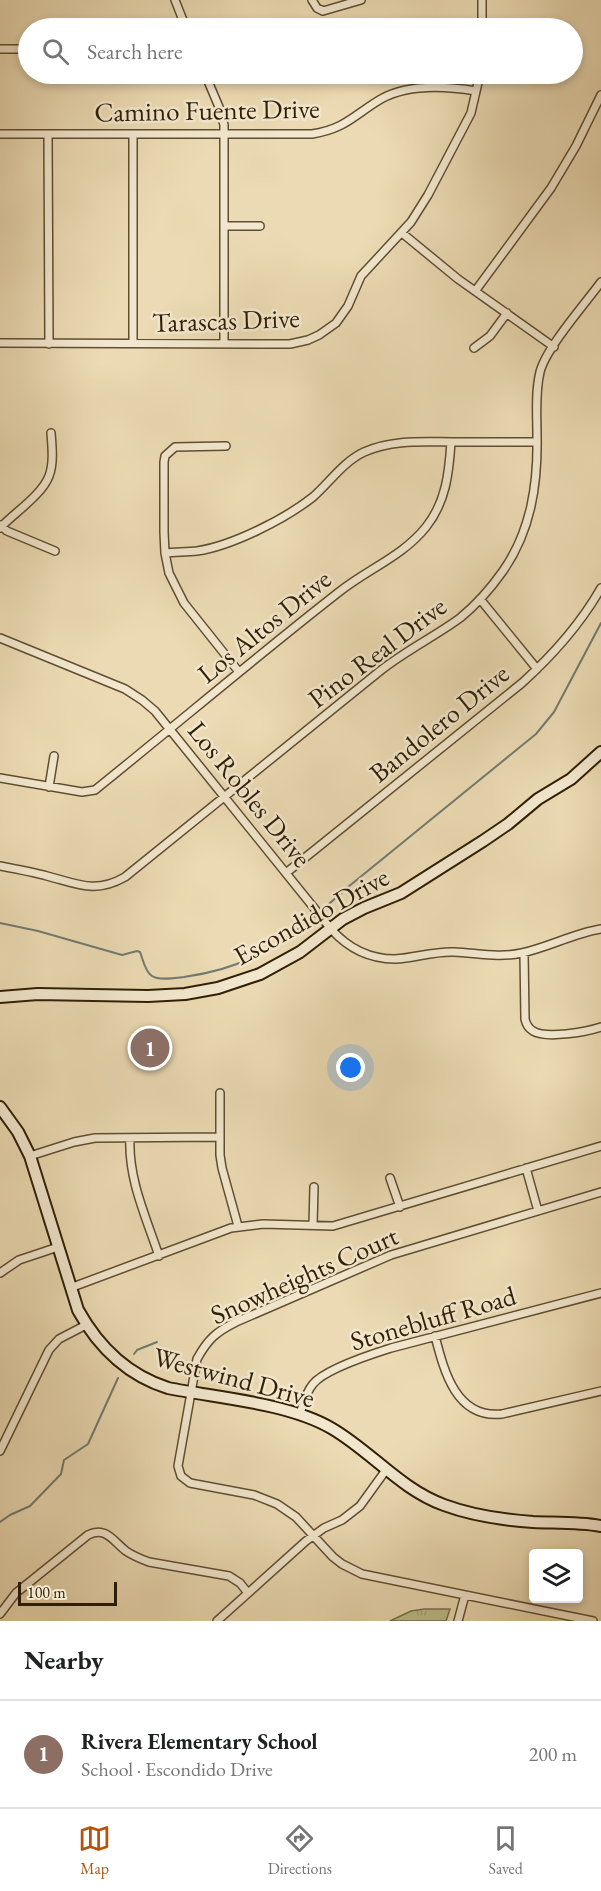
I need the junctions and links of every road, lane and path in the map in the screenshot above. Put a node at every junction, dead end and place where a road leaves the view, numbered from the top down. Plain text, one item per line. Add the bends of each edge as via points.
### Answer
1 (175, 0) edge
2 (312, 0) edge
3 (361, 0) edge
4 (482, 0) edge
5 (182, 18) edge
6 (482, 18) edge
7 (0, 49) edge
8 (18, 49) edge
9 (209, 84) edge
10 (478, 84) edge
11 (476, 91) junction
12 (601, 95) edge
13 (0, 134) edge
14 (48, 134) junction
15 (133, 134) junction
16 (224, 134) junction
17 (224, 226) junction
18 (260, 226) dead end
19 (402, 233) junction
20 (601, 282) edge
21 (476, 290) junction
22 (507, 313) junction
23 (0, 343) edge
24 (133, 343) junction
25 (49, 344) junction
26 (224, 344) junction
27 (554, 346) junction
28 (474, 348) dead end
29 (51, 433) dead end
30 (451, 442) junction
31 (537, 442) junction
32 (226, 446) dead end
33 (0, 527) edge
34 (55, 551) dead end
35 (165, 553) junction
36 (601, 588) edge
37 (480, 599) junction
38 (0, 638) edge
39 (537, 669) junction
40 (239, 672) junction
41 (170, 729) junction
42 (601, 752) edge
43 (54, 756) dead end
44 (0, 778) edge
45 (49, 787) junction
46 (226, 797) junction
47 (0, 866) edge
48 (286, 873) junction
49 (330, 929) junction
50 (601, 929) edge
51 (524, 953) junction
52 (0, 997) edge
53 (601, 1027) edge
54 (220, 1094) dead end
55 (1, 1110) edge
56 (220, 1137) junction
57 (130, 1138) junction
58 (601, 1146) edge
59 (30, 1156) junction
60 (526, 1168) junction
61 (390, 1178) dead end
62 (314, 1187) dead end
63 (601, 1192) edge
64 (400, 1207) junction
65 (538, 1211) junction
66 (313, 1225) junction
67 (237, 1226) junction
68 (58, 1247) junction
69 (159, 1256) junction
70 (0, 1273) edge
71 (70, 1288) junction
72 (601, 1293) edge
73 (86, 1324) junction
74 (435, 1336) junction
75 (601, 1391) edge
76 (191, 1393) junction
77 (300, 1414) junction
78 (0, 1451) edge
79 (386, 1470) junction
80 (601, 1526) edge
81 (313, 1535) junction
82 (248, 1593) junction
83 (465, 1595) junction
84 (541, 1611) junction
85 (0, 1614) edge
86 (217, 1621) edge
87 (458, 1621) edge
88 (539, 1621) edge
89 (593, 1621) edge

1 - 5 street
2 - 3 street via 323,11
4 - 6 street
7 - 8 street
9 - 16 street via 219,106
10 - 11 street, Tarascas Drive
11 - 16 street, Camino Fuente Drive via 404,91 383,98 345,124 325,132
11 - 19 street, Tarascas Drive via 471,113 442,170
12 - 21 street via 551,188
13 - 14 street, Camino Fuente Drive
14 - 15 street, Camino Fuente Drive
14 - 25 street
15 - 16 street, Camino Fuente Drive
15 - 24 street
16 - 17 street
17 - 18 street
17 - 26 street
19 - 21 street
19 - 26 street, Tarascas Drive via 361,276 343,315 319,335 291,344
20 - 27 street, Pino Real Drive
21 - 22 street
22 - 27 street
22 - 28 street via 490,336
23 - 25 street, Tarascas Drive
24 - 25 street, Tarascas Drive
24 - 26 street, Tarascas Drive
27 - 31 street, Pino Real Drive via 539,374
29 - 33 street via 50,476
30 - 31 street
30 - 35 street via 393,443 366,451 310,499 255,531 221,546
30 - 40 street, Los Altos Drive via 444,494 434,516 414,541 342,590
31 - 37 street, Pino Real Drive via 536,482 527,522 512,556
32 - 35 street via 175,447 165,456
33 - 34 street
35 - 40 street via 171,578 184,603
36 - 39 street, Bandolero Drive via 577,626
37 - 39 street
37 - 46 street, Pino Real Drive via 451,624 389,664
38 - 41 street, Los Robles Drive via 124,689 155,711
39 - 48 street, Bandolero Drive
40 - 41 street, Los Altos Drive
41 - 45 street, Los Altos Drive via 92,791
41 - 46 street, Los Robles Drive
42 - 49 main road, Escondido Drive via 483,841 401,892 354,913
43 - 45 street
44 - 45 street, Los Altos Drive
46 - 47 street, Pino Real Drive via 111,884 81,886
46 - 48 street, Los Robles Drive
48 - 49 street, Los Robles Drive
49 - 51 street, Los Robles Drive via 348,945 386,958 441,952
49 - 52 main road, Escondido Drive via 281,964 207,991 167,996
50 - 51 street, Los Robles Drive
51 - 53 street via 525,1019 529,1028 539,1033 571,1034
54 - 56 street
55 - 59 main road, Westwind Drive
56 - 57 street
56 - 67 street via 222,1168
57 - 59 street via 95,1138
57 - 69 street via 133,1178
58 - 60 street
59 - 68 main road, Westwind Drive
60 - 64 street
60 - 65 street
61 - 64 street
62 - 66 street
63 - 65 street, Snowheights Court
64 - 66 street via 333,1226
65 - 76 street, Snowheights Court via 390,1255 224,1328 214,1334 197,1359
66 - 67 street
67 - 69 street
68 - 70 street via 19,1260
68 - 71 main road, Westwind Drive
69 - 71 street
71 - 73 main road, Westwind Drive
72 - 74 street, Stonebluff Road
73 - 76 main road, Westwind Drive via 103,1348 128,1369 159,1386
73 - 78 street via 59,1339 49,1350
74 - 75 street via 452,1387 465,1402 487,1414
74 - 77 street, Stonebluff Road via 382,1351 321,1376 308,1391
76 - 77 main road, Westwind Drive
76 - 81 street, Snowheights Court via 178,1463 181,1476 190,1483 266,1499 296,1517
77 - 79 main road, Westwind Drive via 332,1429
79 - 80 main road, Westwind Drive via 427,1498 451,1508 506,1519
79 - 81 street via 360,1506
81 - 82 street
81 - 83 street, Snowheights Court via 342,1564 362,1574
82 - 85 street via 229,1576 149,1562 129,1553 108,1534 93,1532 16,1593
82 - 86 street
83 - 84 street, Snowheights Court
83 - 87 street
84 - 88 street
84 - 89 street, Snowheights Court

